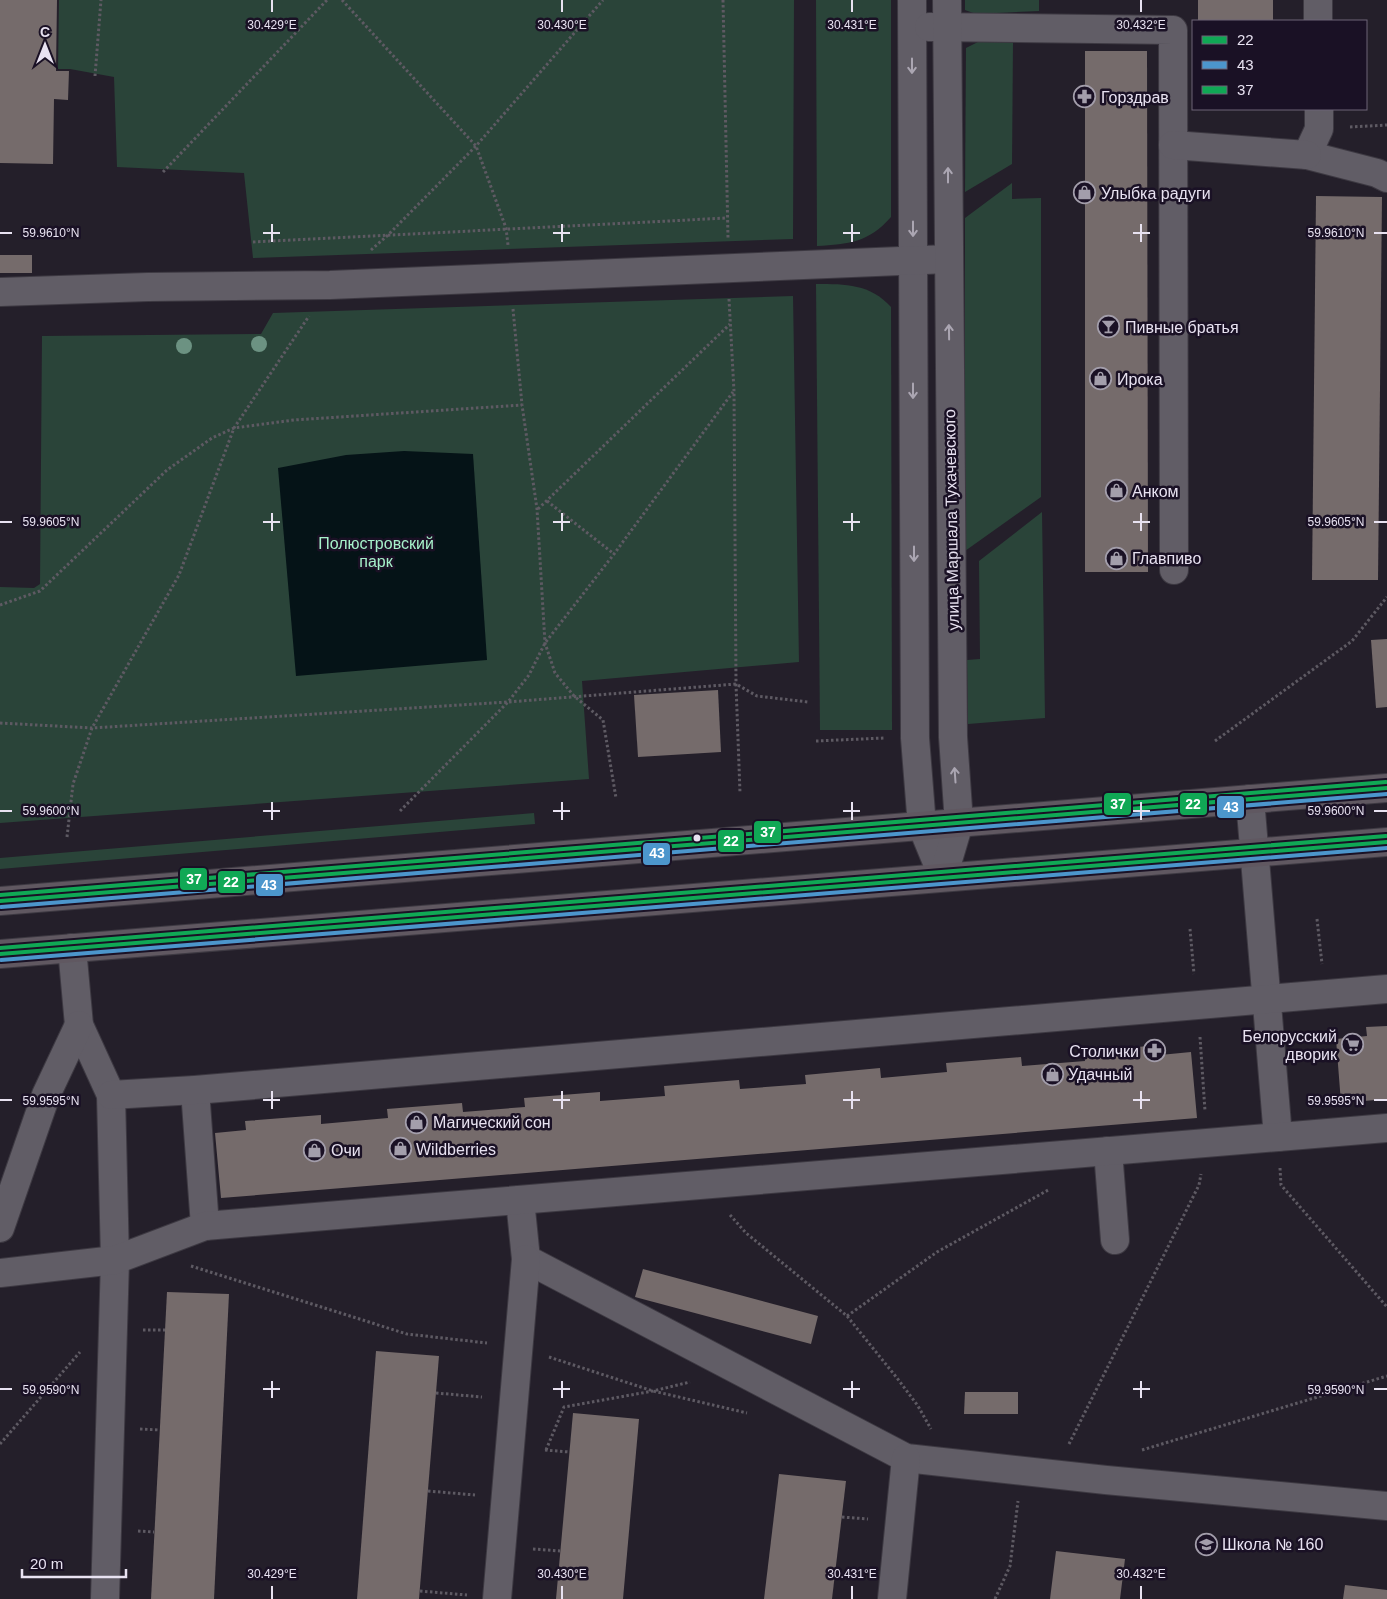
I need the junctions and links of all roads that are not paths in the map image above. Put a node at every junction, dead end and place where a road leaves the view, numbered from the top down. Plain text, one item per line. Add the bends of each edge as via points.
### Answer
1 (912, 0) edge
2 (947, 0) edge
3 (1318, 0) edge
4 (1318, 20) edge
5 (912, 27) junction
6 (947, 28) junction
7 (1319, 110) edge
8 (1172, 145) junction
9 (1307, 155) junction
10 (1387, 178) edge
11 (948, 259) junction
12 (913, 260) junction
13 (0, 292) edge
14 (1174, 570) dead end
15 (1387, 788) edge
16 (1250, 800) junction
17 (958, 823) junction
18 (922, 826) junction
19 (1387, 842) edge
20 (1255, 852) junction
21 (943, 877) junction
22 (0, 901) edge
23 (72, 948) junction
24 (0, 954) edge
25 (1387, 989) edge
26 (1266, 1000) junction
27 (79, 1025) junction
28 (195, 1090) junction
29 (111, 1095) junction
30 (1387, 1128) edge
31 (1278, 1137) junction
32 (1108, 1151) junction
33 (520, 1200) junction
34 (205, 1226) junction
35 (0, 1228) edge
36 (1115, 1240) dead end
37 (526, 1259) junction
38 (115, 1260) junction
39 (0, 1273) edge
40 (906, 1458) junction
41 (1387, 1506) edge
42 (105, 1599) edge
43 (497, 1599) edge
44 (892, 1599) edge

1 - 5 street
2 - 6 street, улица Маршала Тухачевского
3 - 4 street
5 - 6 street
5 -> 12 street
6 - 8 street via 1173,30
11 -> 6 street, улица Маршала Тухачевского
7 - 9 street via 1319,129
8 - 9 street
8 - 14 street
9 - 10 street
11 - 12 street
17 -> 11 street, улица Маршала Тухачевского via 953,737
12 - 13 street via 330,285
12 -> 18 street via 915,738
15 - 16 main road
16 - 17 main road
16 - 20 street
17 - 18 main road
17 - 21 street, улица Маршала Тухачевского
18 - 21 street
18 - 22 main road
19 - 20 main road
20 - 21 main road
20 - 26 street
21 - 23 main road
23 - 24 main road
23 - 27 street
25 - 26 street
26 - 28 street
26 - 31 street
27 - 29 street
27 - 35 street via 46,1095
28 - 29 street
28 - 34 street
29 - 38 street
30 - 31 street
31 - 32 street
32 - 33 street
32 - 36 street
33 - 34 street
33 - 37 street
34 - 38 street
37 - 40 street
37 - 43 street
38 - 39 street
38 - 42 street
40 - 41 street
40 - 44 street

